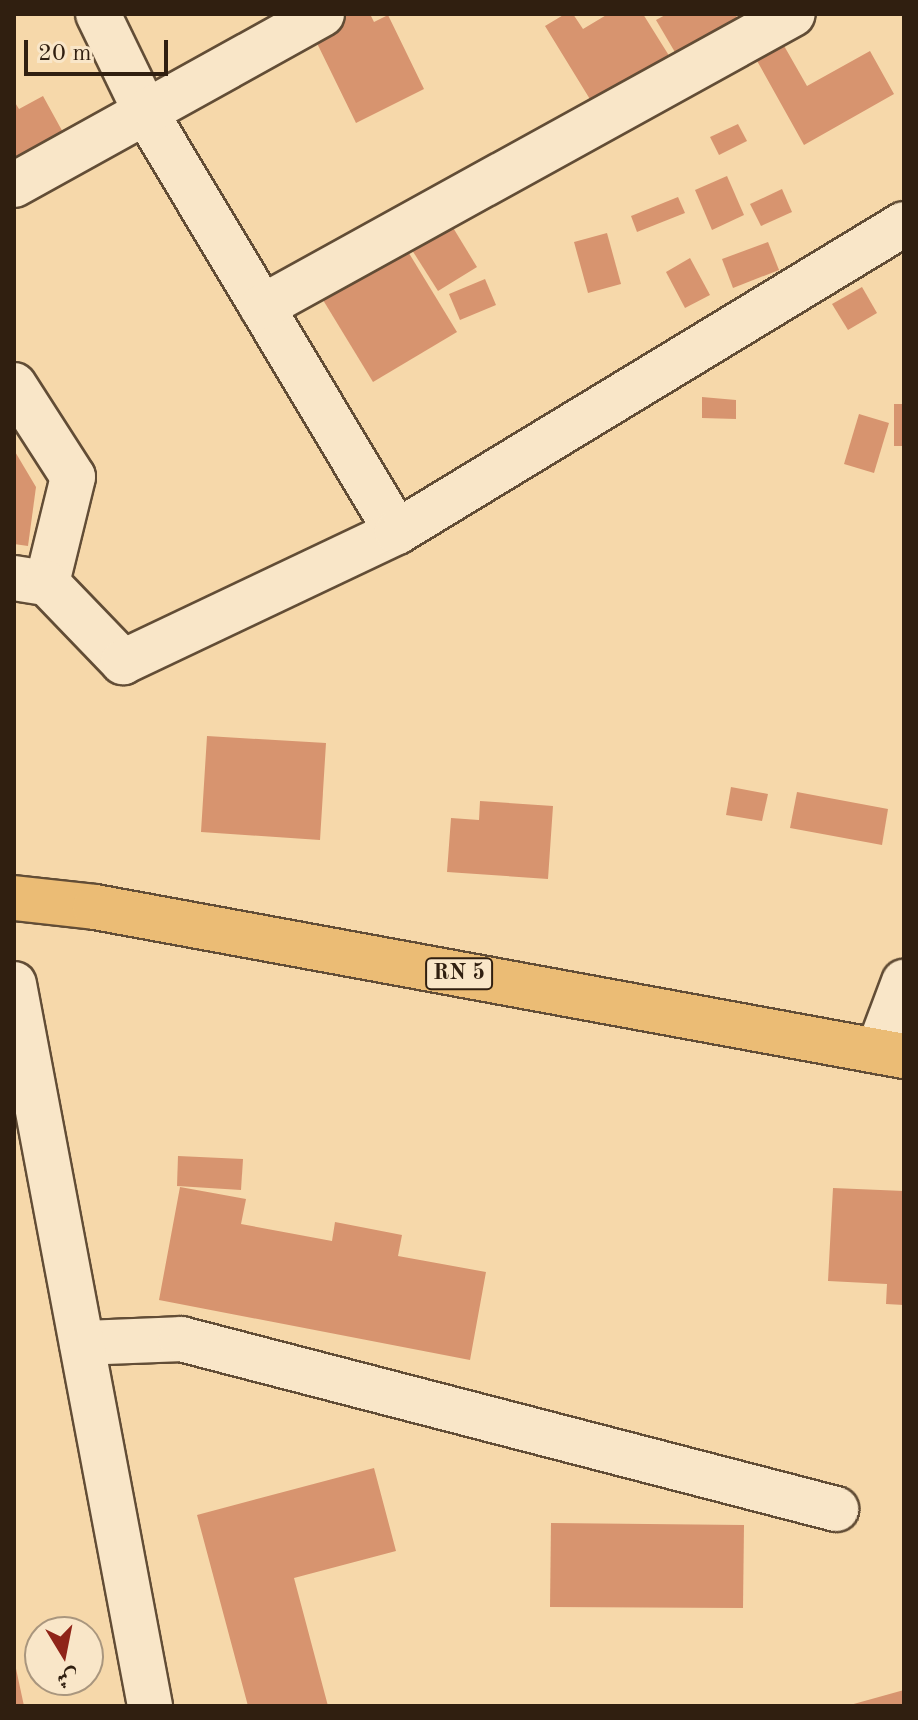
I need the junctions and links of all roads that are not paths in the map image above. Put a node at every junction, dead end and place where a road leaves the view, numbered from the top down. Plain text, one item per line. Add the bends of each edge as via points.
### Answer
1 (98, 14) edge
2 (322, 14) edge
3 (793, 14) edge
4 (146, 113) junction
5 (14, 185) edge
6 (904, 224) edge
7 (262, 307) junction
8 (14, 385) edge
9 (397, 532) junction
10 (31, 581) edge
11 (14, 898) edge
12 (904, 982) edge
13 (14, 984) edge
14 (891, 1053) edge
15 (82, 1343) junction
16 (836, 1509) dead end
17 (150, 1706) edge

1 - 4 street
2 - 4 street
3 - 7 street
4 - 5 street
4 - 7 street
6 - 9 street
7 - 9 street
8 - 10 street via 73,477
9 - 10 street via 123,662
11 - 14 main road, RN 5 via 110,910
12 - 14 street
13 - 15 street
15 - 16 street via 181,1339
15 - 17 street

